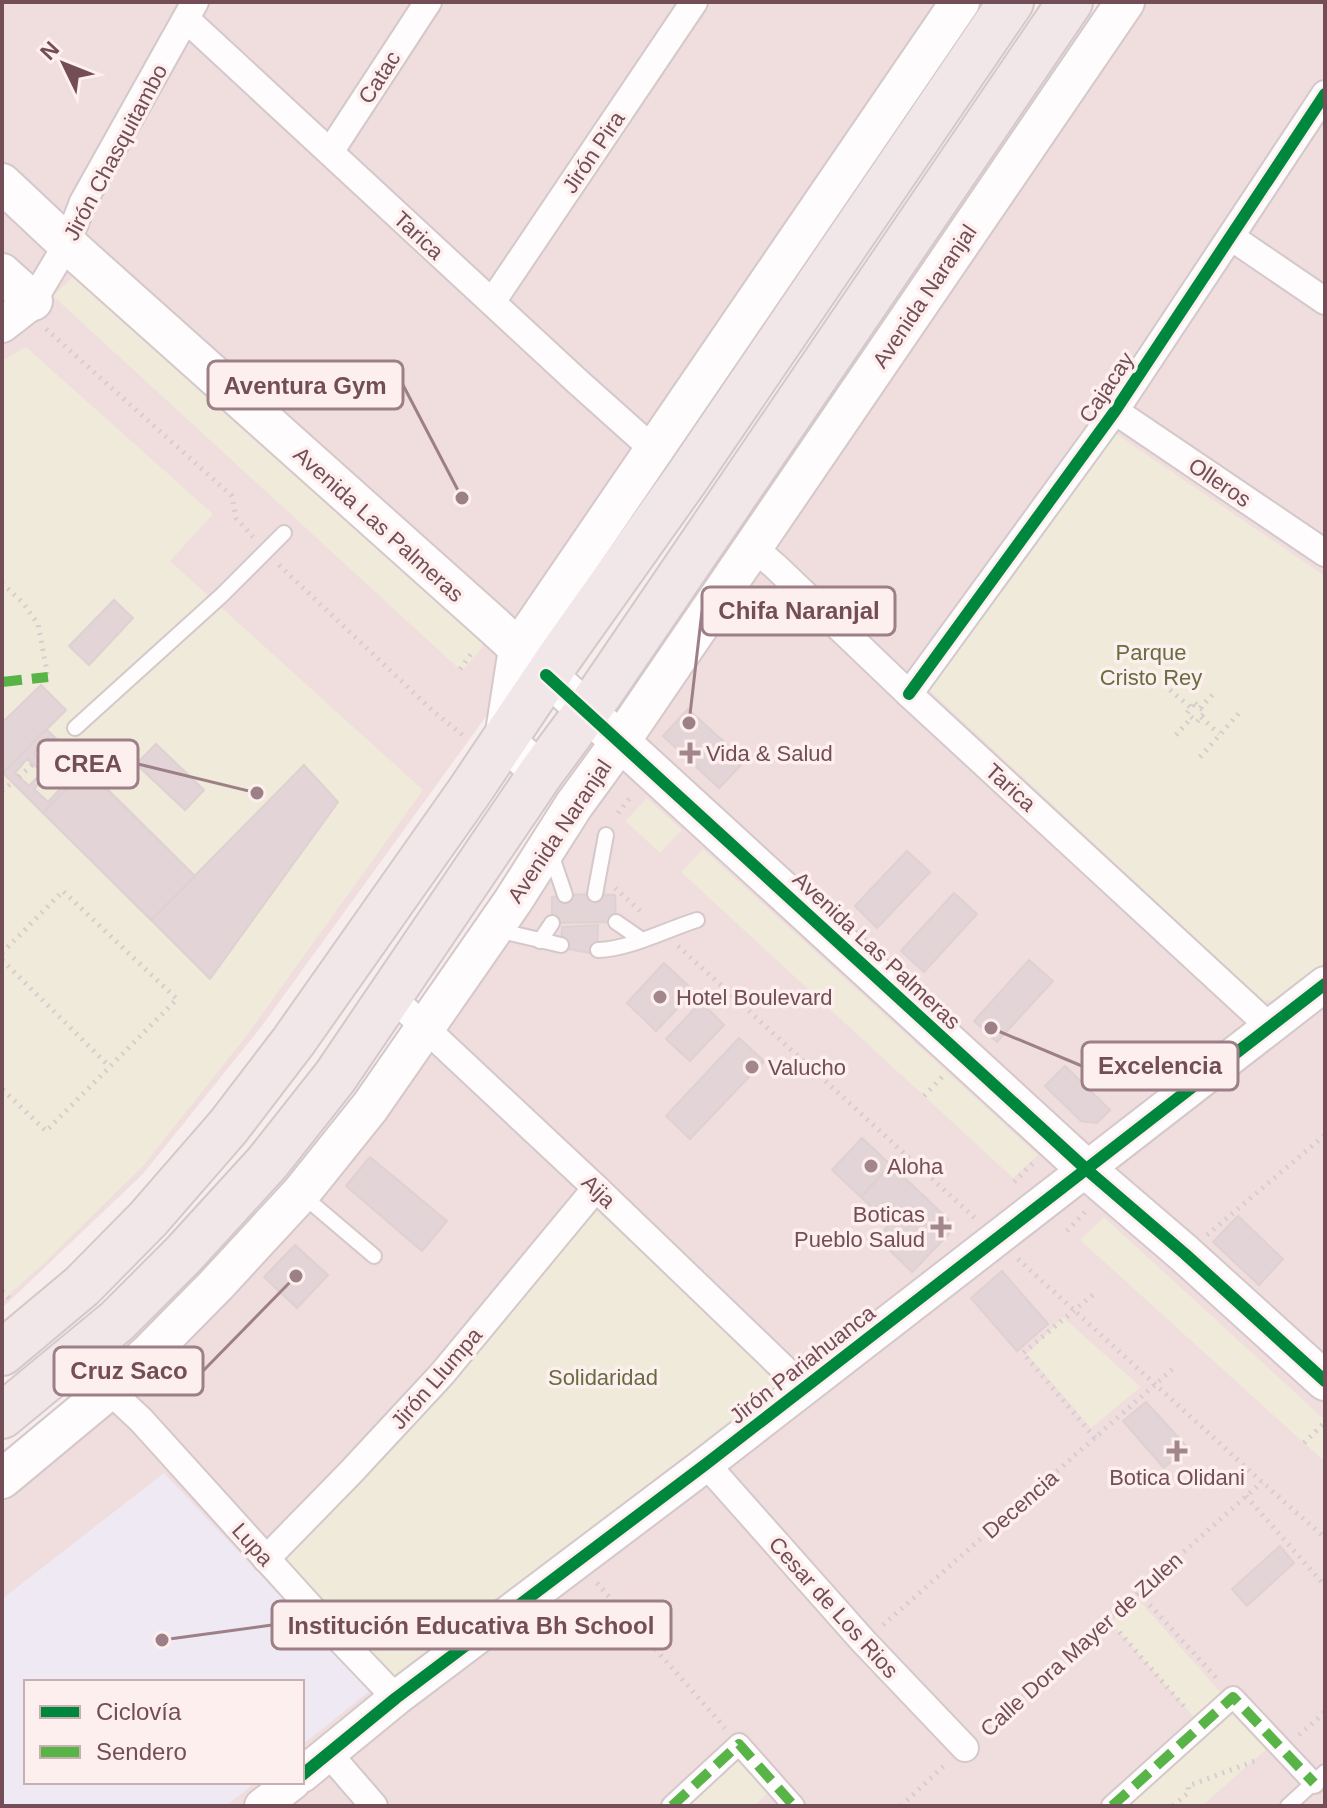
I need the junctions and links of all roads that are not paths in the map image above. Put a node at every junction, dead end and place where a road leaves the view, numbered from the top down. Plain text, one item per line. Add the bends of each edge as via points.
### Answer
1 (428, 2) edge
2 (694, 2) edge
3 (960, 2) edge
4 (1011, 2) edge
5 (1070, 2) edge
6 (1125, 2) edge
7 (190, 10) edge
8 (1325, 94) edge
9 (330, 152) junction
10 (2, 183) edge
11 (1231, 237) junction
12 (67, 244) junction
13 (2, 273) edge
14 (1325, 301) edge
15 (492, 302) junction
16 (39, 314) junction
17 (2, 325) edge
18 (1115, 411) junction
19 (654, 450) junction
20 (284, 533) dead end
21 (753, 547) junction
22 (1325, 553) edge
23 (532, 662) junction
24 (909, 694) junction
25 (587, 712) junction
26 (75, 728) dead end
27 (488, 741) junction
28 (620, 742) junction
29 (541, 773) junction
30 (606, 835) dead end
31 (548, 845) junction
32 (595, 894) dead end
33 (565, 895) dead end
34 (697, 920) dead end
35 (616, 922) dead end
36 (552, 923) dead end
37 (493, 929) junction
38 (642, 940) junction
39 (540, 941) junction
40 (561, 945) dead end
41 (598, 950) dead end
42 (1325, 984) edge
43 (391, 996) junction
44 (425, 1027) junction
45 (1270, 1027) junction
46 (1086, 1169) junction
47 (596, 1188) junction
48 (301, 1193) junction
49 (374, 1256) dead end
50 (2, 1353) edge
51 (1325, 1381) edge
52 (804, 1388) junction
53 (109, 1390) junction
54 (2, 1416) edge
55 (706, 1464) junction
56 (2, 1479) edge
57 (266, 1559) junction
58 (396, 1698) junction
59 (965, 1748) road end
60 (329, 1754) junction
61 (304, 1773) edge
62 (1320, 1778) edge
63 (290, 1784) edge
64 (262, 1806) edge
65 (374, 1806) edge
66 (672, 1806) edge
67 (794, 1806) edge
68 (1112, 1806) edge
69 (1288, 1806) edge

1 - 9 street, Catac
2 - 15 street, Jirón Pira
3 - 19 main road
4 - 23 highway via 686,479
5 - 25 highway, Avenida Naranjal
6 - 21 main road, Avenida Naranjal
7 - 9 street, Tarica
7 - 12 street, Jirón Chasquitambo via 83,202
8 - 11 street, Cajacay
9 - 15 street, Tarica
10 - 12 main road, Avenida Las Palmeras
11 - 14 street
11 - 18 street, Cajacay
12 - 16 street, Jirón Chasquitambo
12 - 23 main road, Avenida Las Palmeras
13 - 16 main road
15 - 19 street, Tarica
16 - 17 street
18 - 22 street, Olleros
18 - 24 street, Cajacay
19 - 23 main road
20 - 26 lane
21 - 24 street, Tarica
21 - 28 main road, Avenida Naranjal
23 - 25 main road, Avenida Las Palmeras
23 - 27 highway
24 - 45 street, Tarica
25 - 28 main road, Avenida Las Palmeras
25 - 29 highway, Avenida Naranjal
27 - 29 main road
27 - 50 highway via 469,792 228,1127 82,1286
28 - 31 main road, Avenida Naranjal
28 - 46 main road, Avenida Las Palmeras
29 - 43 highway, Avenida Naranjal
30 - 32 lane
31 - 33 lane
31 - 37 main road, Avenida Naranjal
34 - 38 lane
35 - 38 lane
36 - 39 lane
37 - 39 lane
37 - 44 main road, Avenida Naranjal
38 - 41 lane
39 - 40 lane
42 - 45 street, Jirón Pariahuanca
43 - 44 street, Aija
43 - 54 highway, Avenida Naranjal via 277,1151 184,1254 117,1321
44 - 47 street, Aija
44 - 48 main road, Avenida Naranjal
45 - 46 street, Jirón Pariahuanca
46 - 51 main road, Avenida Las Palmeras
46 - 52 street, Jirón Pariahuanca
47 - 52 street, Aija
47 - 57 street, Jirón Llumpa via 442,1374
48 - 49 lane
48 - 53 main road, Avenida Naranjal
52 - 55 street, Jirón Pariahuanca
53 - 56 main road, Avenida Naranjal
53 - 57 street, Lupa
55 - 58 street, Jirón Pariahuanca
55 - 59 street, Cesar de Los Rios
57 - 58 street, Lupa
58 - 60 street, Jirón Pariahuanca
60 - 61 street, Jirón Pariahuanca
60 - 65 street
62 - 68 street via 1282,1750 1233,1697
62 - 69 lane
63 - 64 street
66 - 67 street via 739,1744

